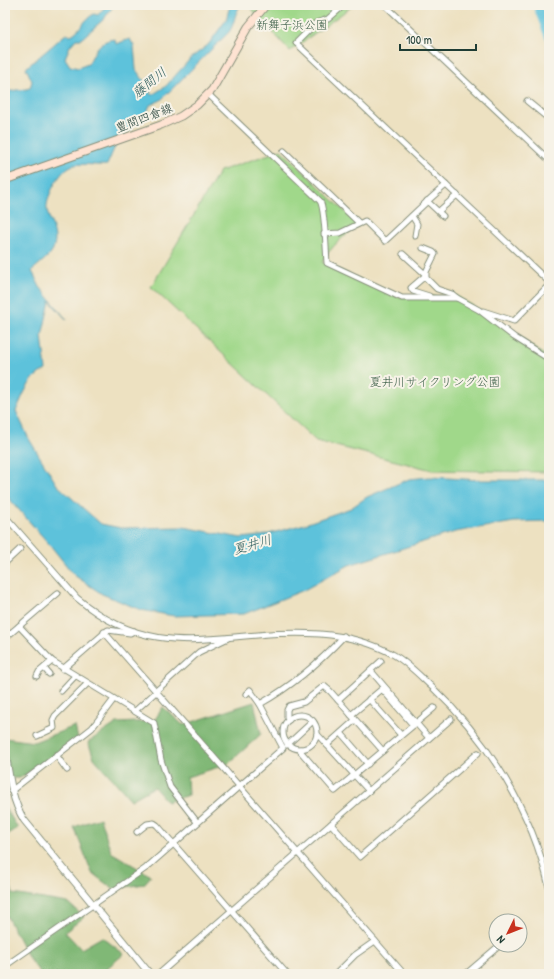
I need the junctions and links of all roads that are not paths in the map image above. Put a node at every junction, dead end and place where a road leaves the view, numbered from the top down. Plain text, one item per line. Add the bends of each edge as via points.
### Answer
1 (266, 5) edge
2 (344, 5) edge
3 (386, 5) edge
4 (208, 94) junction
5 (527, 101) dead end
6 (549, 119) edge
7 (284, 151) dead end
8 (549, 160) edge
9 (5, 180) edge
10 (446, 186) junction
11 (457, 195) junction
12 (427, 201) junction
13 (412, 216) junction
14 (359, 223) junction
15 (324, 234) junction
16 (415, 236) dead end
17 (423, 248) dead end
18 (403, 254) dead end
19 (425, 275) junction
20 (549, 282) edge
21 (549, 285) edge
22 (430, 297) junction
23 (457, 298) junction
24 (479, 310) junction
25 (549, 360) edge
26 (5, 516) edge
27 (20, 549) dead end
28 (5, 563) edge
29 (58, 592) dead end
30 (19, 626) junction
31 (134, 631) junction
32 (104, 632) junction
33 (344, 636) junction
34 (228, 637) junction
35 (5, 638) edge
36 (52, 661) junction
37 (381, 661) dead end
38 (44, 668) junction
39 (63, 669) junction
40 (371, 671) junction
41 (49, 674) dead end
42 (37, 676) dead end
43 (75, 676) junction
44 (87, 684) junction
45 (61, 691) dead end
46 (157, 691) junction
47 (246, 694) dead end
48 (114, 699) junction
49 (369, 699) junction
50 (338, 700) junction
51 (260, 704) junction
52 (434, 708) dead end
53 (135, 711) junction
54 (351, 715) junction
55 (451, 719) dead end
56 (289, 720) junction
57 (355, 720) junction
58 (313, 721) junction
59 (415, 724) junction
60 (341, 733) junction
61 (317, 734) junction
62 (37, 736) dead end
63 (401, 736) junction
64 (429, 738) junction
65 (288, 744) junction
66 (327, 745) junction
67 (283, 748) junction
68 (5, 749) edge
69 (300, 749) junction
70 (382, 751) junction
71 (478, 753) dead end
72 (56, 755) junction
73 (368, 764) junction
74 (67, 770) dead end
75 (354, 775) junction
76 (239, 786) junction
77 (11, 791) junction
78 (369, 791) junction
79 (197, 822) junction
80 (331, 824) junction
81 (137, 832) dead end
82 (173, 844) junction
83 (298, 853) junction
84 (549, 887) edge
85 (93, 904) junction
86 (231, 910) junction
87 (375, 941) junction
88 (491, 953) edge
89 (5, 966) edge
90 (150, 974) edge
91 (159, 974) edge
92 (287, 974) edge
93 (336, 974) edge
94 (404, 974) edge
95 (466, 974) edge

1 - 4 main road, 豊間四倉線 via 248,27
2 - 10 street via 328,20 316,23 296,43
3 - 8 street
4 - 9 main road, 豊間四倉線 via 181,116
4 - 15 street via 320,201 324,209
5 - 6 street
7 - 14 street
10 - 11 street
10 - 12 street
11 - 12 street via 441,213
11 - 20 street
12 - 13 street
13 - 14 street via 385,241 365,221
13 - 16 street via 417,224
14 - 15 street via 340,233
15 - 22 street via 327,263 397,297
17 - 19 street via 435,254
18 - 19 street
19 - 22 street via 411,288
19 - 23 street via 437,289
21 - 24 street via 514,321
22 - 23 street
23 - 24 street
24 - 25 street
26 - 31 street via 77,598 106,618
27 - 28 street
29 - 30 street
30 - 35 street
30 - 36 street
31 - 32 street via 111,629
31 - 34 street via 164,639 188,641
32 - 39 street
32 - 46 street
33 - 34 street via 292,633
33 - 51 street via 311,669
33 - 84 street via 394,655 447,702 470,727 522,808 536,839
34 - 46 street via 200,652
36 - 38 street
36 - 39 street
37 - 40 street
38 - 41 street
38 - 42 street
39 - 43 street
40 - 50 street
40 - 59 street
43 - 44 street
43 - 45 street
44 - 48 street
44 - 62 street via 55,716 54,728
46 - 53 street
46 - 76 street
47 - 51 street via 250,690
48 - 53 street
48 - 72 street via 92,728
49 - 54 street
49 - 59 street via 382,689
49 - 63 street
50 - 54 street
50 - 56 street via 324,686 304,702 289,706 286,712
51 - 67 street
52 - 59 street
53 - 79 street via 154,723 161,760 170,787
54 - 57 street
55 - 64 street
56 - 58 street via 299,716
56 - 65 street via 284,731
57 - 60 street
57 - 70 street
58 - 61 street
58 - 65 street
59 - 63 street
59 - 64 street
60 - 66 street
60 - 73 street
61 - 66 street
61 - 69 street via 310,746
63 - 70 street
64 - 78 street
65 - 67 street
65 - 69 street
66 - 75 street
67 - 76 street
68 - 77 street
69 - 75 street via 333,791
70 - 73 street
71 - 80 street via 360,857
72 - 74 street
72 - 77 street
73 - 75 street
75 - 78 street
76 - 79 street
76 - 83 street
77 - 85 street via 24,820
78 - 80 street
79 - 82 street
80 - 83 street
81 - 82 street via 147,824 154,823
82 - 85 street via 140,873
82 - 86 street
83 - 86 street
83 - 87 street
85 - 89 street
85 - 90 street
86 - 91 street
86 - 92 street
87 - 93 street via 355,955
87 - 94 street
88 - 95 street

